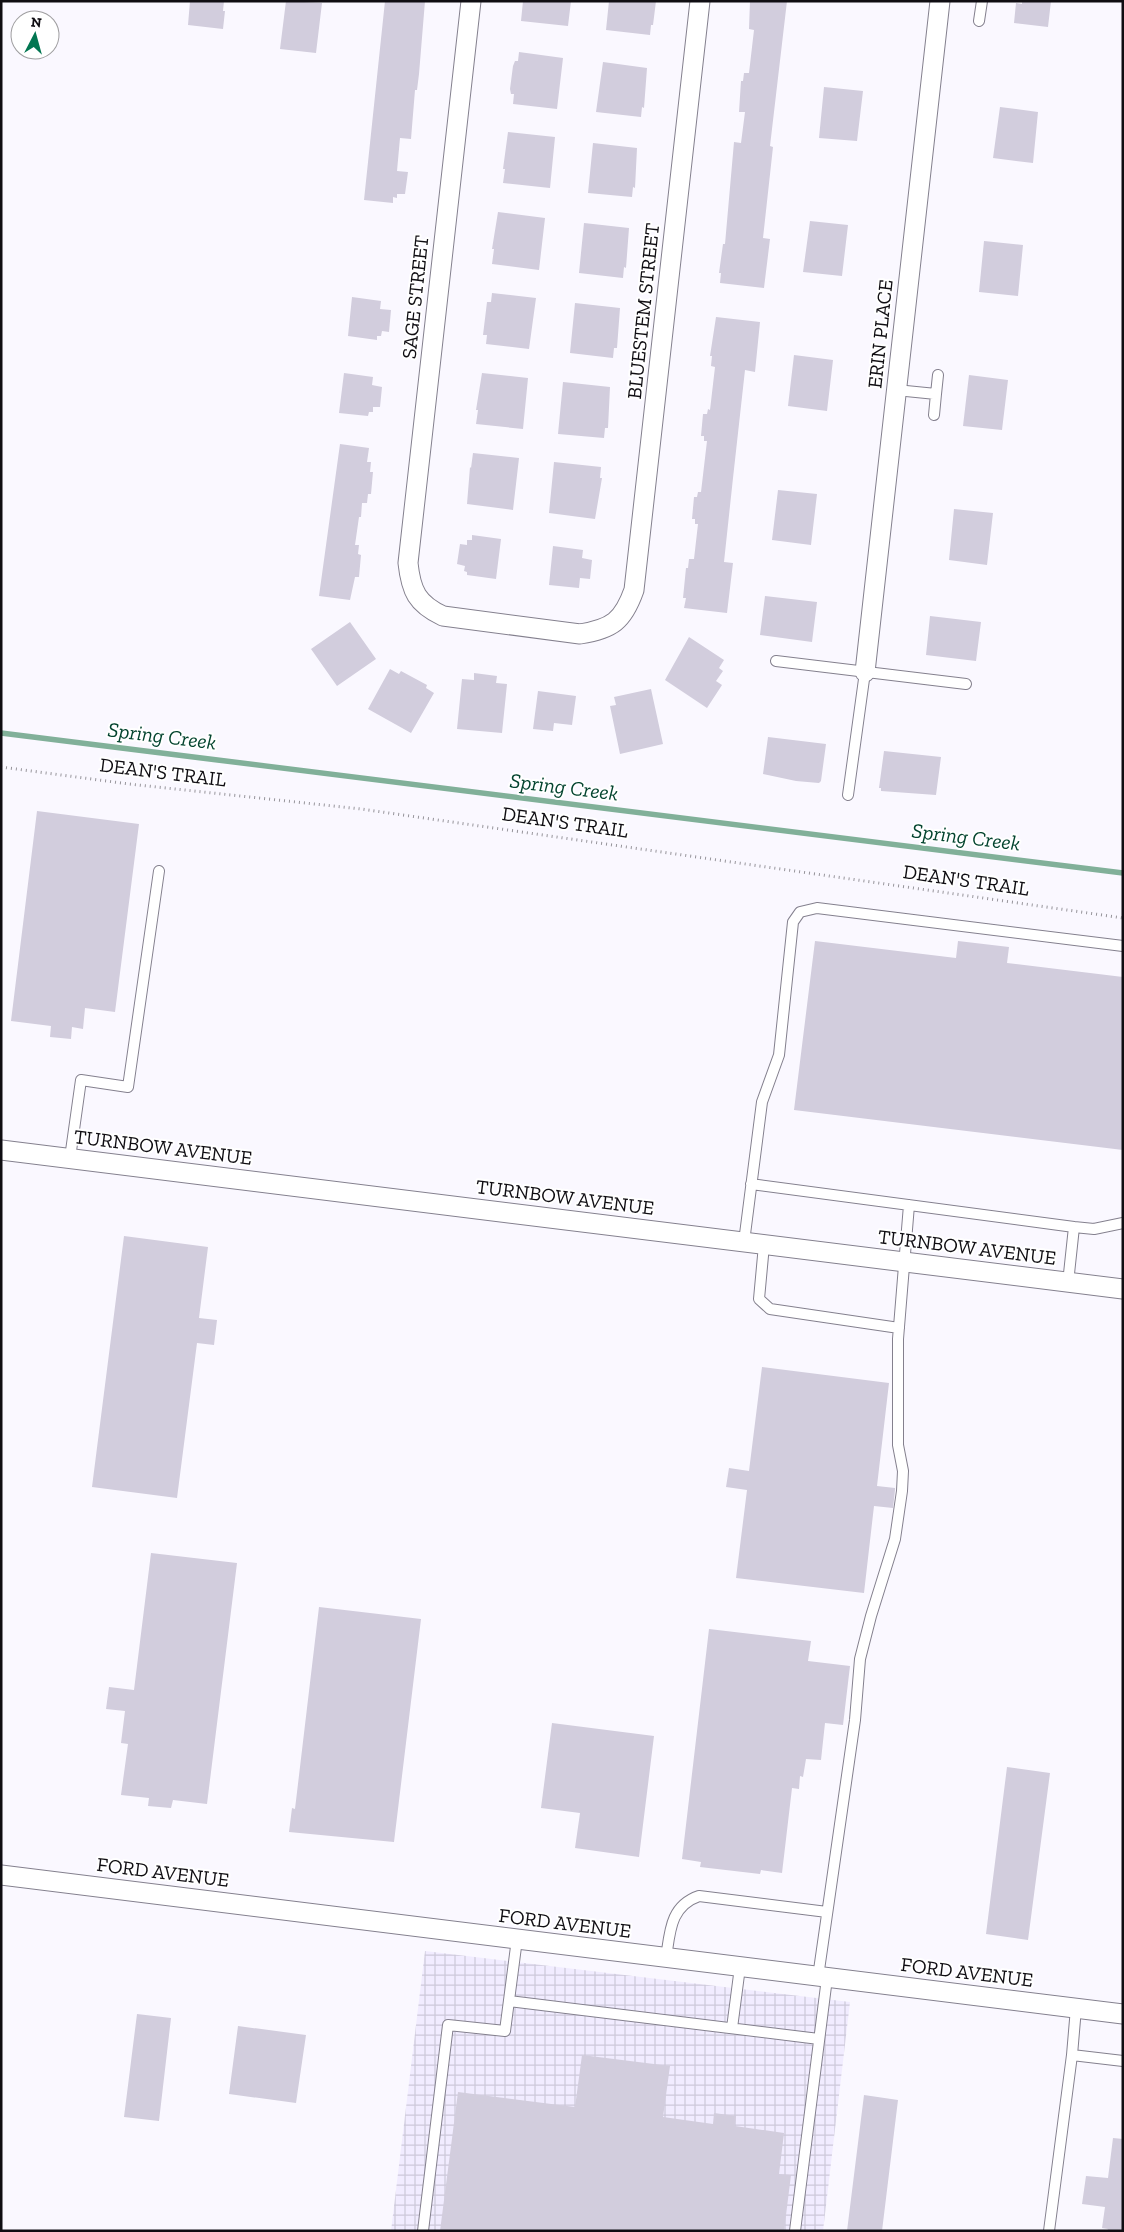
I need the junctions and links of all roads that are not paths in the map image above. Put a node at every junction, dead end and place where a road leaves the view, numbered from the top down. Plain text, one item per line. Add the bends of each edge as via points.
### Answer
1 (471, 1) edge
2 (700, 1) edge
3 (940, 1) edge
4 (982, 1) edge
5 (979, 21) dead end
6 (938, 375) dead end
7 (896, 390) junction
8 (936, 394) junction
9 (934, 415) dead end
10 (618, 621) joint
11 (776, 661) dead end
12 (865, 672) junction
13 (966, 684) dead end
14 (848, 795) dead end
15 (159, 871) dead end
16 (1123, 946) edge
17 (1, 1150) edge
18 (70, 1158) junction
19 (751, 1184) junction
20 (909, 1205) junction
21 (1123, 1223) edge
22 (1074, 1227) junction
23 (744, 1242) junction
24 (764, 1245) junction
25 (904, 1262) junction
26 (1068, 1282) junction
27 (1123, 1289) edge
28 (899, 1328) junction
29 (1, 1875) edge
30 (827, 1912) junction
31 (517, 1940) junction
32 (666, 1958) junction
33 (740, 1967) junction
34 (822, 1977) junction
35 (509, 2001) junction
36 (1076, 2008) junction
37 (1123, 2014) edge
38 (732, 2028) junction
39 (819, 2039) junction
40 (1072, 2055) junction
41 (1123, 2061) edge
42 (423, 2231) edge
43 (795, 2231) edge
44 (1050, 2231) edge

1 - 10 street, SAGE STREET via 408,563 410,580 416,597 428,609 443,616 580,634 602,631
2 - 10 street, BLUESTEM STREET via 634,590
3 - 7 street, ERIN PLACE
4 - 5 lane
6 - 8 lane
7 - 8 lane
7 - 12 street, ERIN PLACE
8 - 9 lane
11 - 12 lane
12 - 13 lane
12 - 14 lane
15 - 18 lane via 128,1087 81,1080
16 - 19 lane via 816,908 800,912 792,922 779,1055 762,1102
17 - 18 street, TURNBOW AVENUE
18 - 23 street, TURNBOW AVENUE
19 - 20 lane
19 - 23 lane
20 - 22 lane
20 - 25 lane
21 - 22 lane via 1094,1229
22 - 26 lane
23 - 24 street, TURNBOW AVENUE
24 - 25 street, TURNBOW AVENUE
24 - 28 lane via 759,1299 770,1309
25 - 26 street, TURNBOW AVENUE
25 - 28 lane
26 - 27 street, TURNBOW AVENUE
28 - 30 lane via 898,1445 903,1471 902,1491 895,1539 860,1659 855,1720
29 - 31 street, FORD AVENUE
30 - 32 lane via 699,1896 688,1900 672,1922
30 - 34 lane
31 - 32 street, FORD AVENUE
31 - 35 lane
32 - 33 street, FORD AVENUE
33 - 34 street, FORD AVENUE
33 - 38 lane
34 - 36 street, FORD AVENUE
34 - 39 lane
35 - 38 lane
35 - 42 lane via 505,2031 448,2025
36 - 37 street, FORD AVENUE
36 - 40 lane
38 - 39 lane
39 - 43 lane
40 - 41 lane
40 - 44 lane

